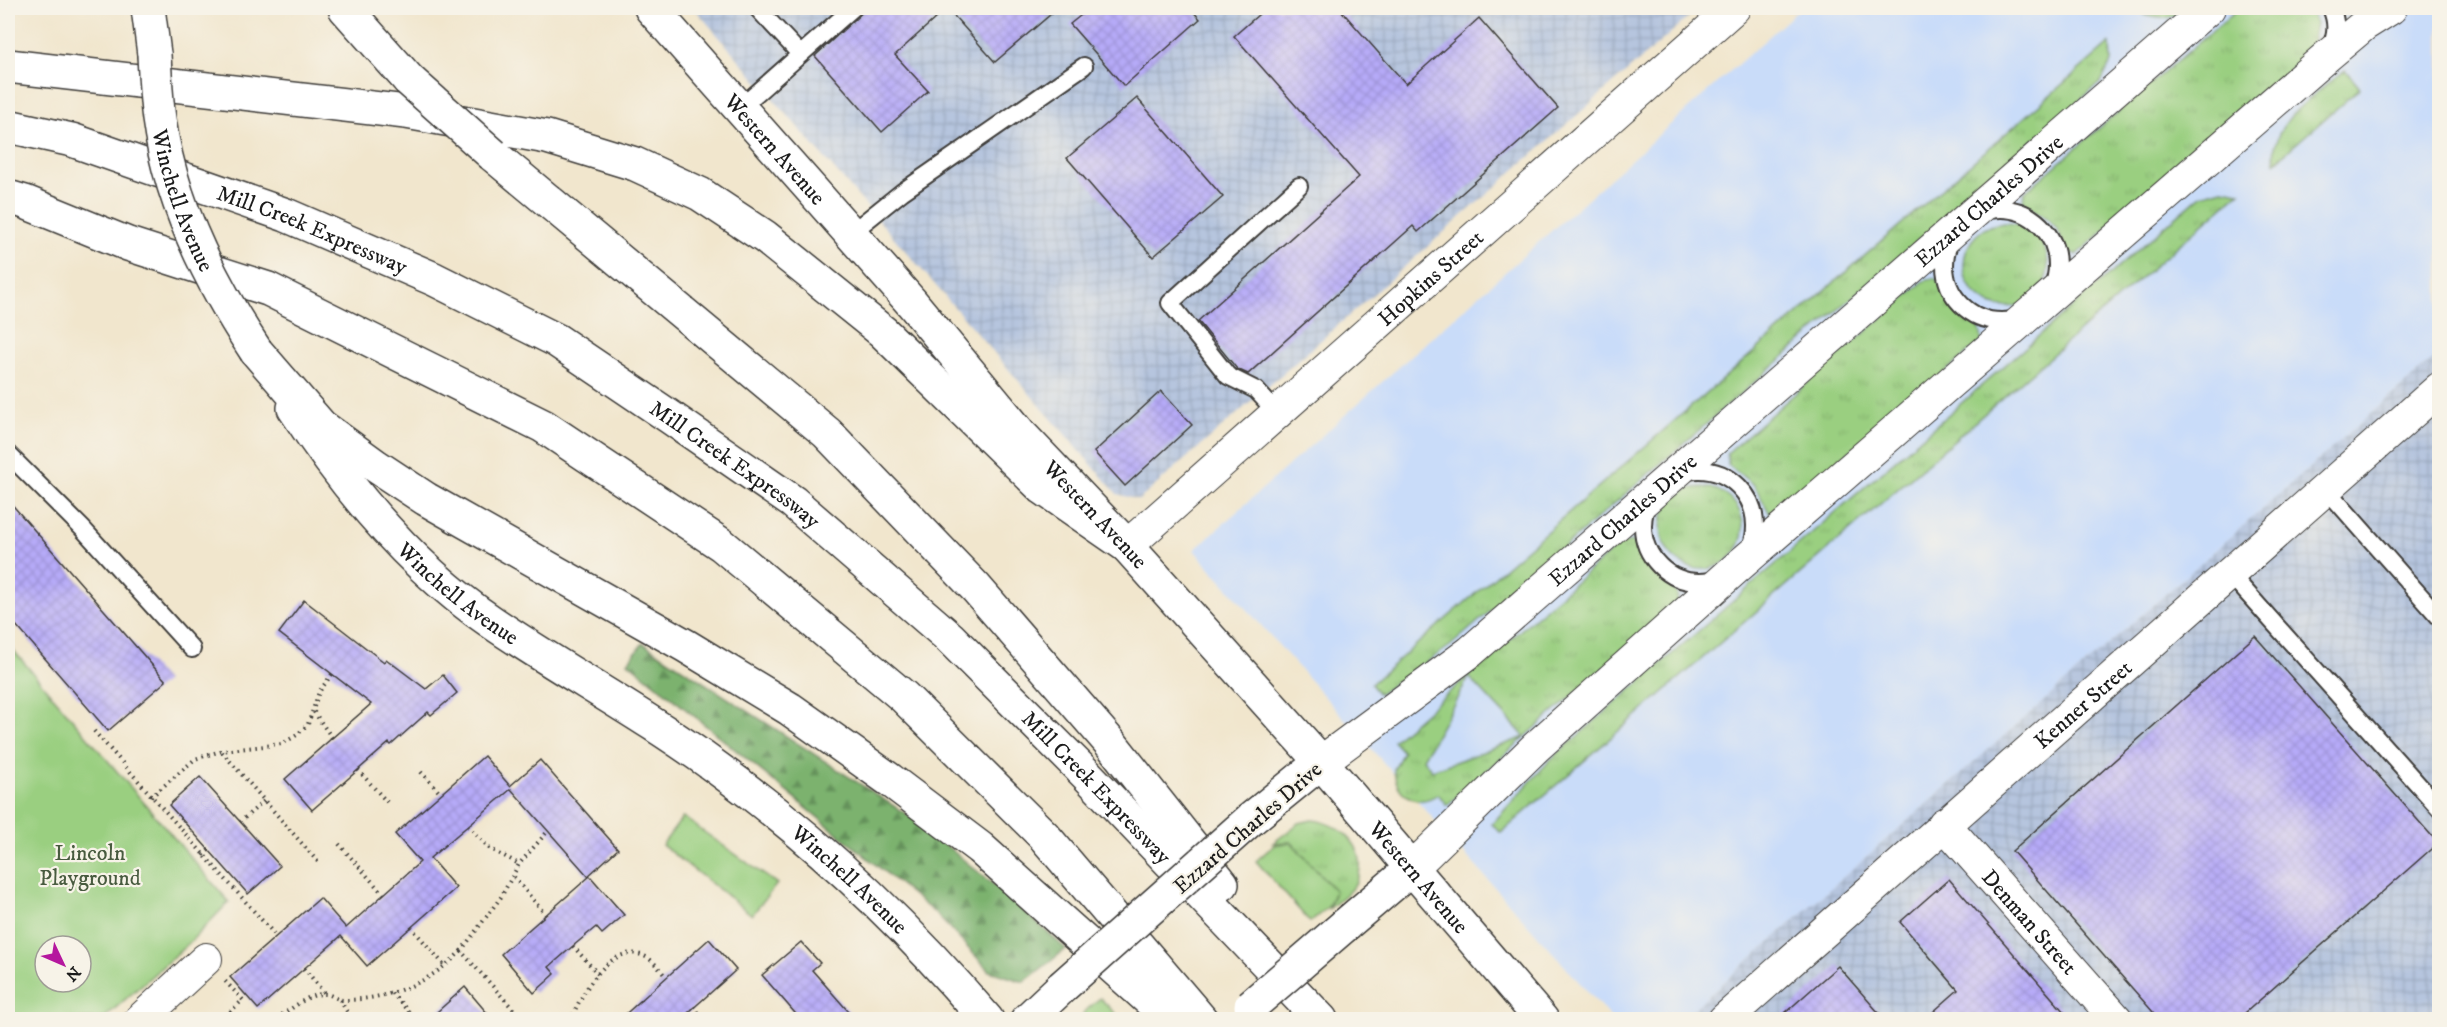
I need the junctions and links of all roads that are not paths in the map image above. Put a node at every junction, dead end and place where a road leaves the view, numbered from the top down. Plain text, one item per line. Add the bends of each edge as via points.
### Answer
1 (148, 8) edge
2 (345, 8) edge
3 (651, 8) edge
4 (757, 8) edge
5 (853, 8) edge
6 (1734, 8) edge
7 (2209, 8) edge
8 (2331, 8) edge
9 (2391, 8) edge
10 (800, 54) junction
11 (2326, 57) junction
12 (8, 66) edge
13 (1084, 66) dead end
14 (740, 108) junction
15 (8, 126) edge
16 (1299, 186) dead end
17 (8, 197) edge
18 (1959, 228) junction
19 (851, 233) junction
20 (2034, 311) junction
21 (256, 351) junction
22 (2439, 388) edge
23 (1277, 413) junction
24 (8, 454) edge
25 (1658, 488) junction
26 (2326, 489) junction
27 (1127, 546) junction
28 (1734, 570) junction
29 (2230, 575) junction
30 (2439, 618) edge
31 (192, 649) dead end
32 (1321, 762) junction
33 (2439, 809) edge
34 (1944, 824) junction
35 (1411, 869) junction
36 (206, 959) road end
37 (140, 1020) edge
38 (987, 1020) edge
39 (1027, 1020) edge
40 (1172, 1020) edge
41 (1201, 1020) edge
42 (1235, 1020) edge
43 (1321, 1020) edge
44 (1329, 1020) edge
45 (1542, 1020) edge
46 (1725, 1020) edge
47 (2117, 1020) edge

1 - 21 main road, Winchell Avenue, bridge via 159,119 170,171 188,223 225,304
2 - 44 main road, bridge via 409,80 492,155 827,433 881,488 976,588 1112,745
3 - 14 main road, Western Avenue
4 - 10 lane
5 - 10 lane
6 - 23 street, Hopkins Street
7 - 18 street, Ezzard Charles Drive
8 - 11 lane via 2336,34
9 - 11 street
10 - 14 lane
11 - 20 street
12 - 27 main road via 406,112 547,137 635,164 700,194 765,237 883,332 1043,488
13 - 19 lane via 902,192
14 - 19 main road, Western Avenue
15 - 43 main road, Mill Creek Expressway via 72,140 286,215 434,279 556,340 651,404 793,502 949,637
16 - 23 lane via 1170,303 1228,376 1256,390
17 - 41 main road via 128,244 268,289 543,426 722,545 904,697 1044,836
18 - 20 lane via 1949,244 1946,277 1964,308 1997,321 2014,320
18 - 20 lane via 1974,216 2006,209 2033,219 2045,230 2055,248 2055,282
18 - 25 street, Ezzard Charles Drive
19 - 27 main road, Western Avenue via 1022,436
20 - 28 street
21 - 38 main road, Winchell Avenue via 336,469 382,525 426,568 491,622 638,712 806,837 888,911
21 - 40 main road via 321,426 376,466 426,499 790,709 890,780 980,848
22 - 26 street, Kenner Street
23 - 27 street, Hopkins Street
24 - 31 lane via 82,528
25 - 28 lane via 1647,504 1643,536 1649,554 1659,566 1673,577 1691,582 1709,581
25 - 28 lane via 1670,478 1700,470 1727,478 1739,488 1751,506 1755,524 1745,558
25 - 32 street, Ezzard Charles Drive via 1470,652
26 - 29 street, Kenner Street
26 - 30 lane
27 - 32 main road, Western Avenue
28 - 35 street via 1536,747
29 - 33 lane
29 - 34 street, Kenner Street
32 - 35 main road, Western Avenue
32 - 39 main road, Ezzard Charles Drive, bridge via 1251,819
34 - 46 street, Kenner Street
34 - 47 street, Denman Street
35 - 42 main road, bridge
35 - 45 main road, Western Avenue
36 - 37 street

